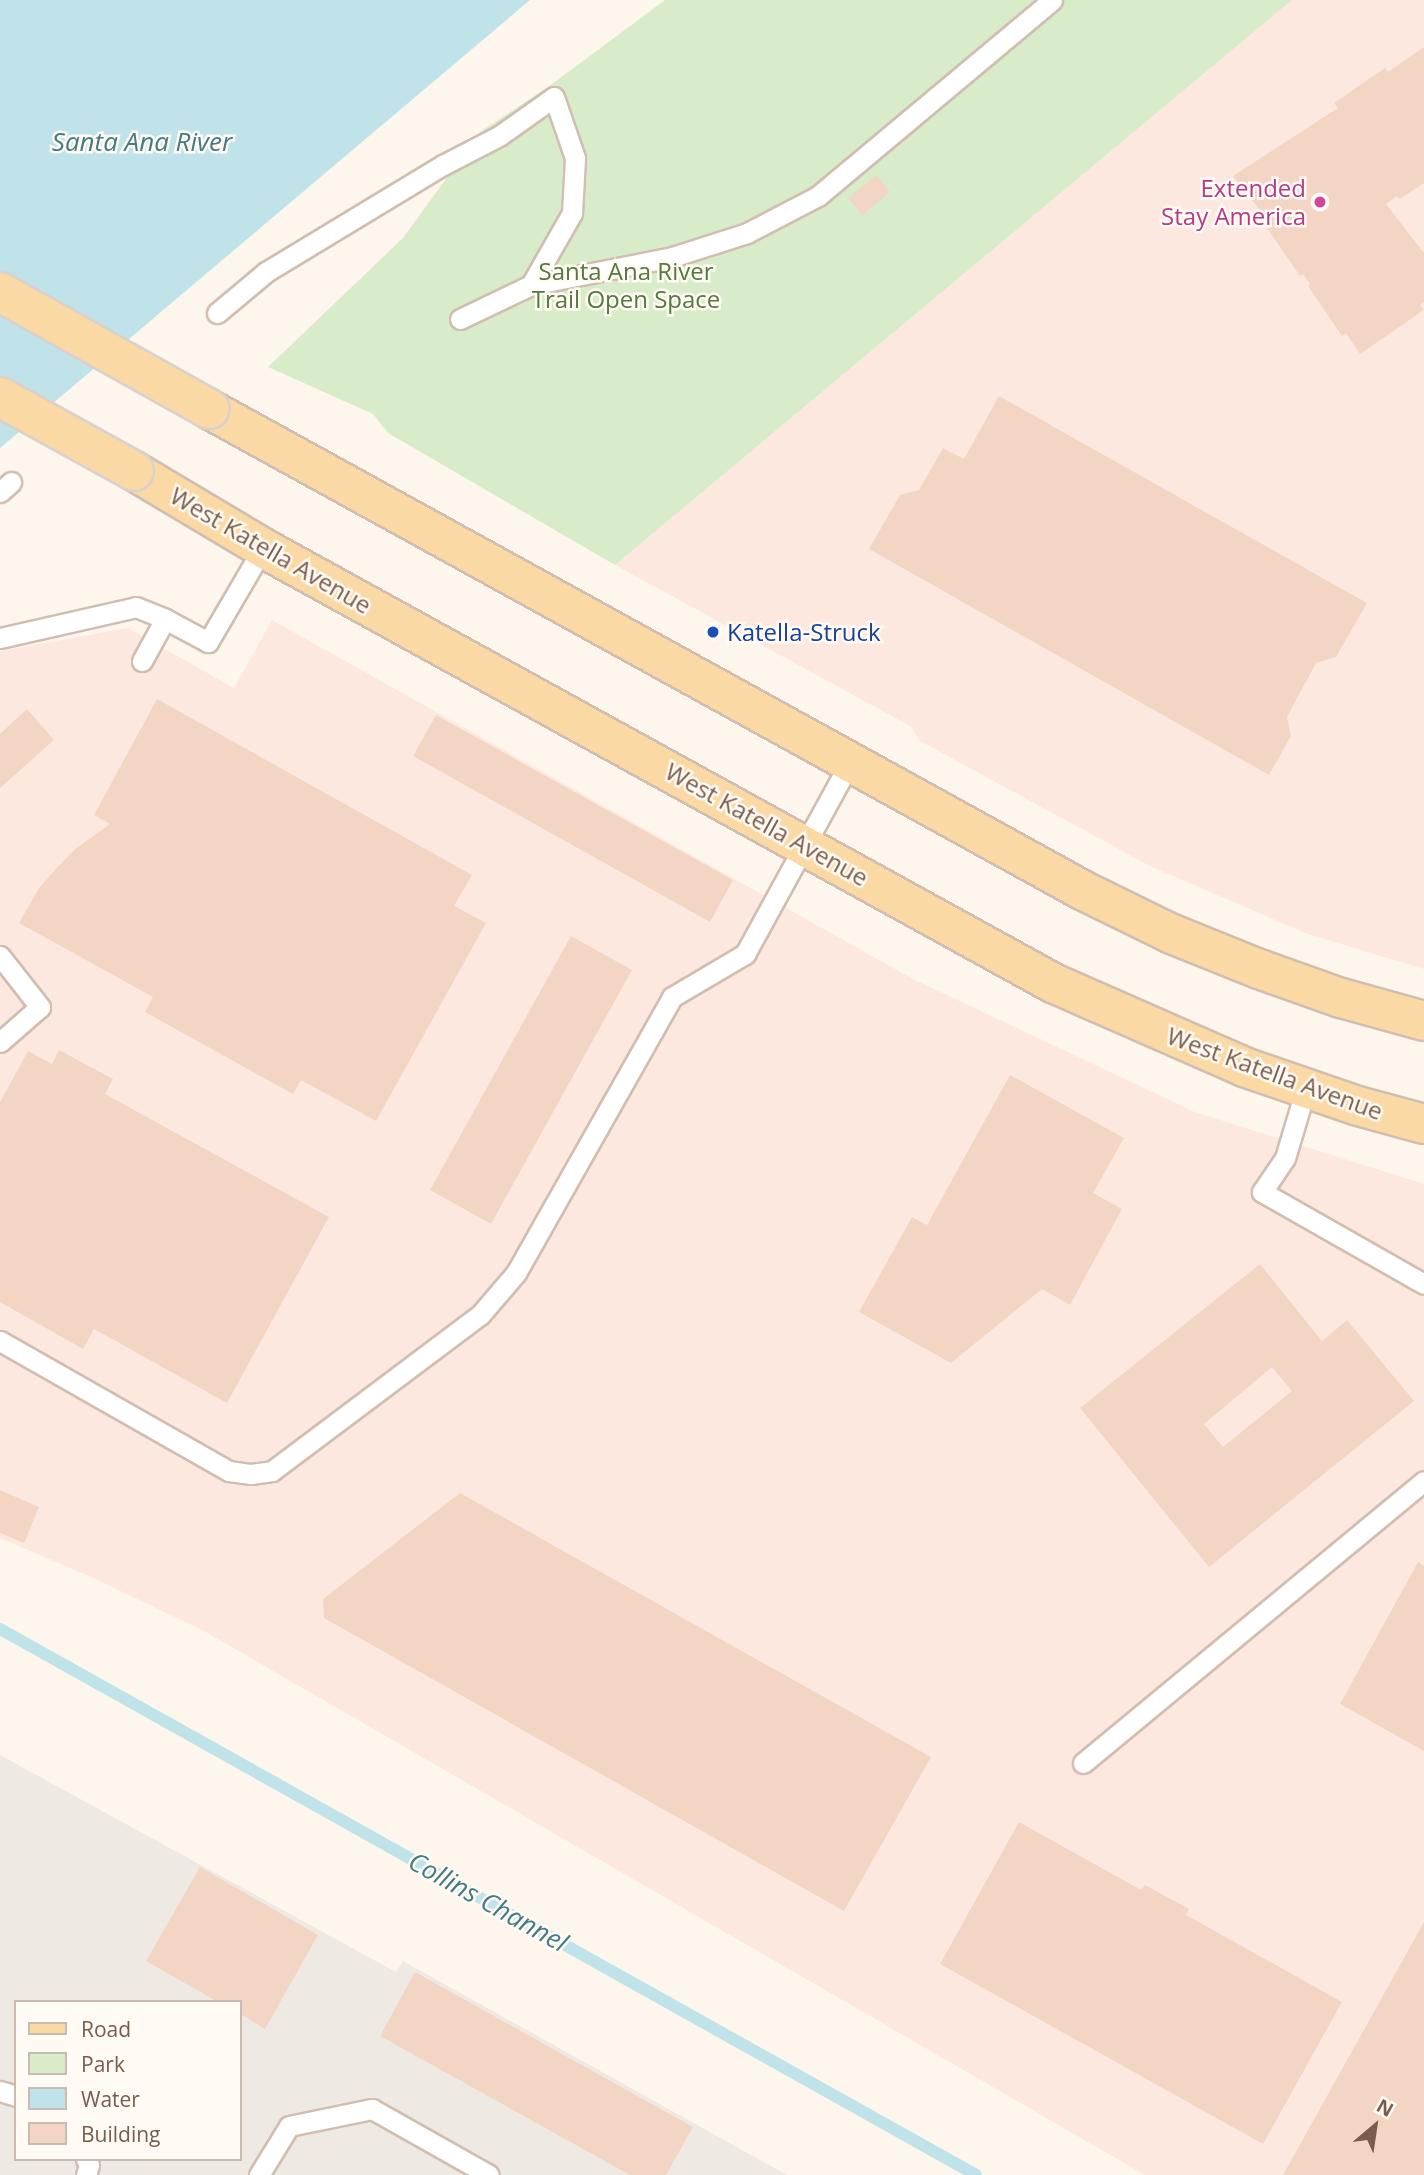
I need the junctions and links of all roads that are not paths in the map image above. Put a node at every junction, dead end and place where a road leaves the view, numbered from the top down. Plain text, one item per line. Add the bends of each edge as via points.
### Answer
1 (1052, 0) edge
2 (531, 285) junction
3 (0, 292) edge
4 (217, 313) dead end
5 (460, 319) dead end
6 (0, 397) edge
7 (263, 548) junction
8 (165, 619) junction
9 (0, 638) edge
10 (142, 661) dead end
11 (849, 764) junction
12 (805, 845) junction
13 (0, 956) edge
14 (1424, 1021) edge
15 (0, 1042) edge
16 (1306, 1088) junction
17 (1424, 1124) edge
18 (1424, 1284) edge
19 (0, 1341) edge
20 (1424, 1481) edge
21 (1083, 1763) dead end
22 (259, 2175) edge
23 (489, 2175) edge

1 - 2 lane via 818,196 747,233 672,257
2 - 4 lane via 572,213 575,158 554,97 499,136 266,272
2 - 5 lane
3 - 11 main road, bridge
6 - 7 main road, West Katella Avenue, bridge
7 - 8 lane via 208,642
7 - 12 main road, West Katella Avenue
8 - 9 lane via 136,607
8 - 10 lane
11 - 12 lane
11 - 14 main road via 1172,934 1329,994
12 - 16 main road, West Katella Avenue via 1053,983 1167,1035
12 - 19 lane via 745,954 672,997 516,1273 480,1315 272,1471 229,1471
13 - 15 lane via 40,1007
16 - 17 main road, West Katella Avenue
16 - 18 lane via 1285,1158 1262,1192
20 - 21 lane
22 - 23 lane via 289,2126 372,2109

